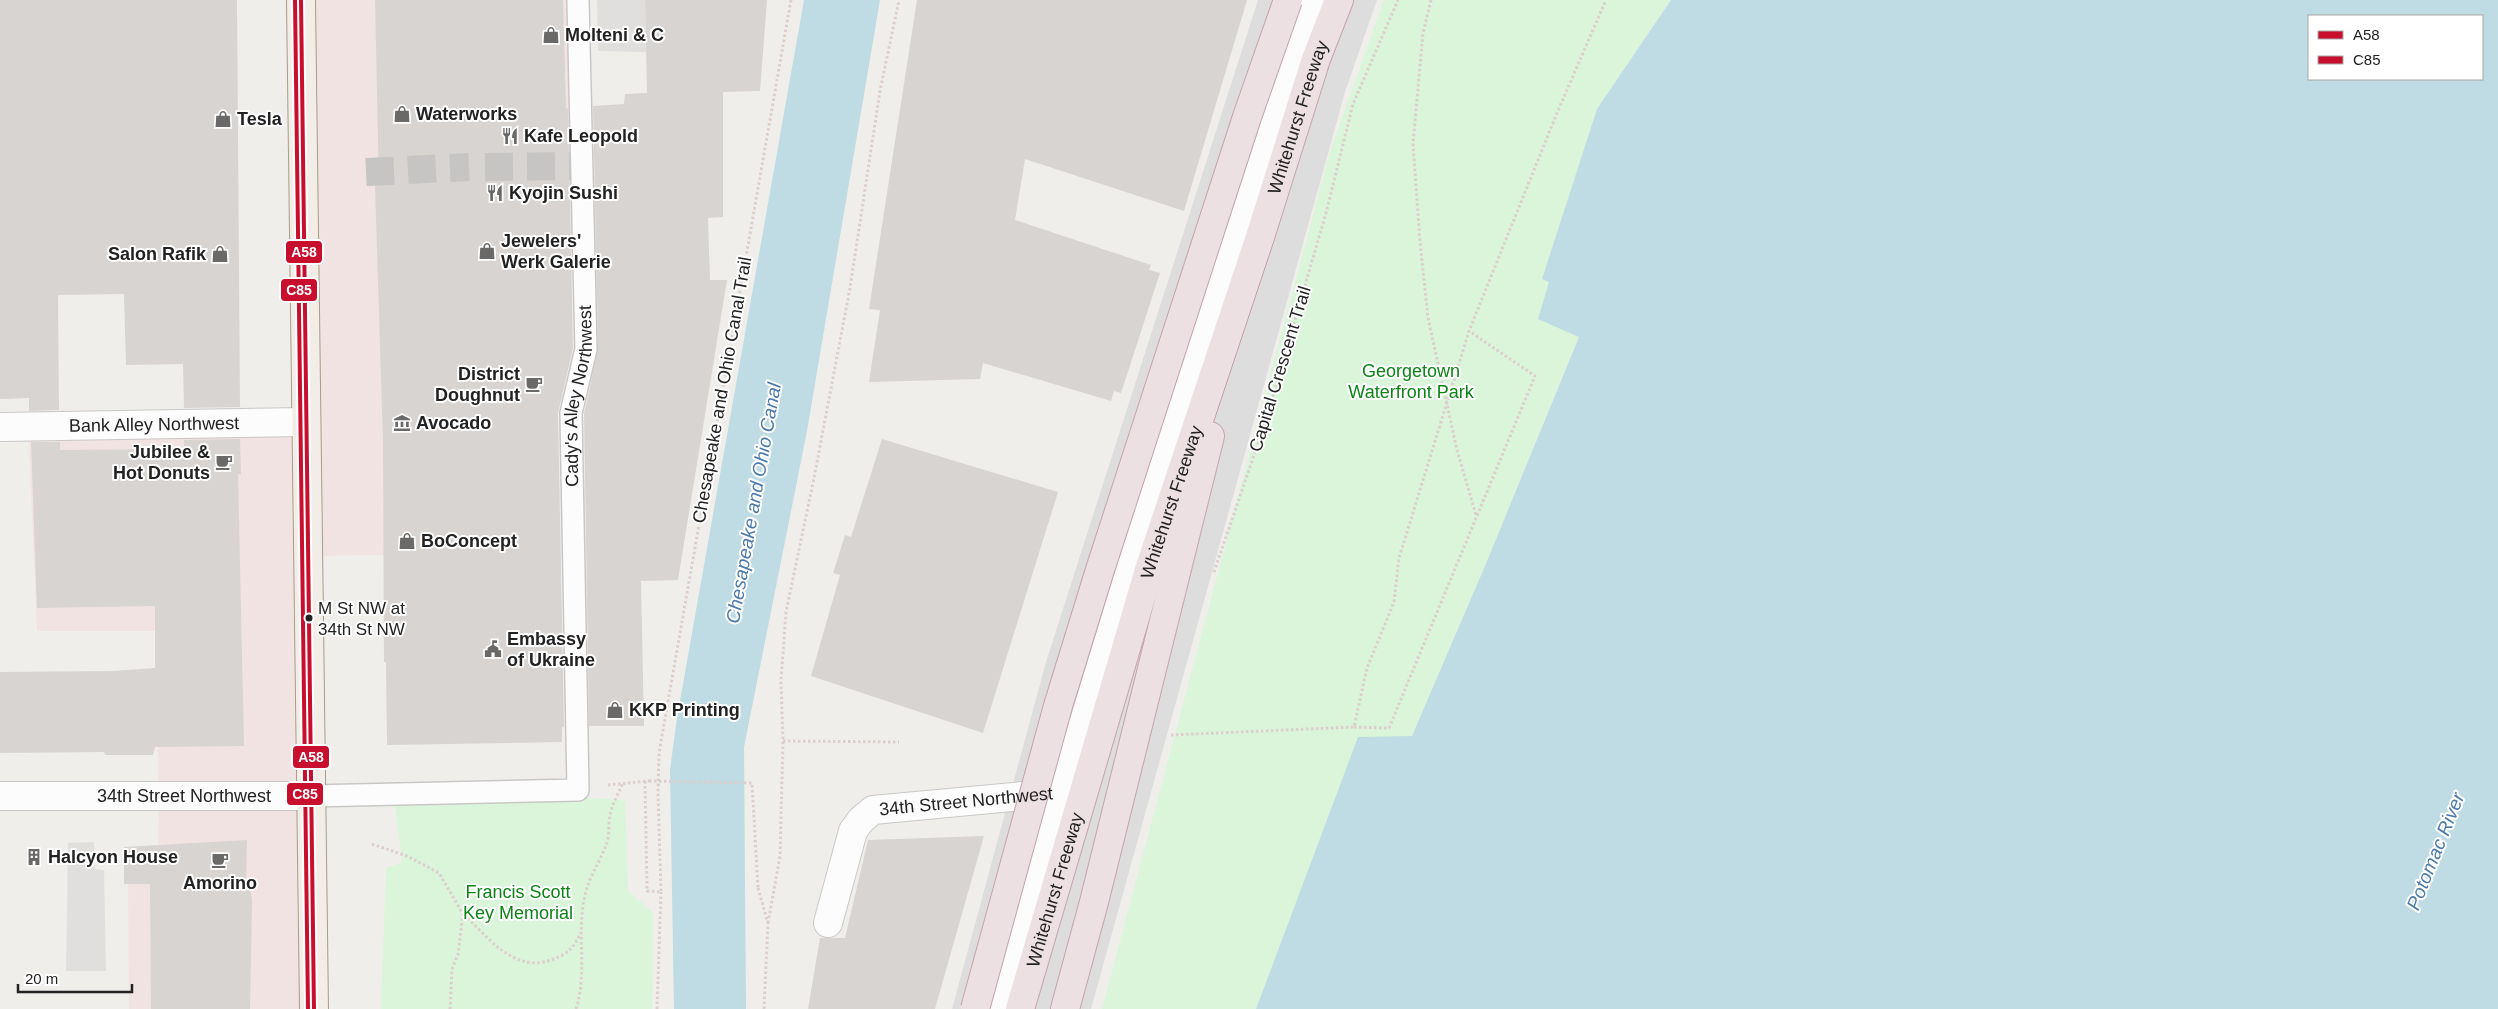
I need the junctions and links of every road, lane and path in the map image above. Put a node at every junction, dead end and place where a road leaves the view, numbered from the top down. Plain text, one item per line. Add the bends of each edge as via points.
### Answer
1 (301, 0) edge
2 (578, 0) edge
3 (792, 0) edge
4 (899, 0) edge
5 (1288, 0) edge
6 (1311, 0) edge
7 (1339, 0) edge
8 (1398, 0) edge
9 (1431, 0) edge
10 (1606, 0) edge
11 (1260, 237) junction
12 (1469, 331) junction
13 (1447, 398) junction
14 (306, 422) junction
15 (0, 427) edge
16 (1476, 515) junction
17 (1211, 578) dead end
18 (1354, 727) junction
19 (1166, 735) dead end
20 (783, 741) junction
21 (899, 742) dead end
22 (647, 781) junction
23 (578, 790) joint
24 (1062, 793) junction
25 (0, 796) edge
26 (310, 796) junction
27 (372, 844) dead end
28 (661, 892) junction
29 (463, 914) junction
30 (768, 923) junction
31 (828, 923) dead end
32 (582, 929) junction
33 (314, 1009) edge
34 (450, 1009) edge
35 (576, 1009) edge
36 (657, 1009) edge
37 (764, 1009) edge
38 (975, 1009) edge
39 (1001, 1009) edge
40 (1020, 1009) edge
41 (1065, 1009) edge

1 - 14 main road
2 - 23 lane, Cady's Alley Northwest via 586,349 571,413
3 - 28 path, Chesapeake and Ohio Canal Trail via 659,753
4 - 20 path via 880,91 850,288 786,612 781,681
5 - 38 highway, bridge via 1099,572 1058,706
6 - 24 street via 1246,191
7 - 11 highway, Whitehurst Freeway via 1316,59
8 - 17 path, Capital Crescent Trail via 1353,104 1326,212 1266,420
9 - 13 path via 1423,33 1413,144 1428,318
10 - 12 path
11 - 40 highway, Whitehurst Freeway via 1149,570
11 - 41 highway
12 - 13 path
12 - 16 path via 1535,376
13 - 16 path via 1457,450
13 - 18 path via 1399,558 1394,602 1368,668
14 - 15 street, Bank Alley Northwest
14 - 26 main road
16 - 18 path via 1388,728
18 - 19 path
20 - 21 path
20 - 30 path via 780,856
22 - 28 path via 647,891
22 - 30 path, bridge via 752,783 758,888
22 - 32 path via 623,782 610,813 607,844 585,895
23 - 26 lane, 34th Street Northwest
24 - 31 street, 34th Street Northwest via 873,810 860,820 853,831
24 - 39 street
25 - 26 street, 34th Street Northwest
26 - 33 main road
27 - 29 path via 407,856 439,873
28 - 36 path, Chesapeake and Ohio Canal Trail
29 - 32 path via 507,956 531,964 568,954
29 - 34 path via 458,954 452,969
30 - 37 path
32 - 35 path via 581,994

